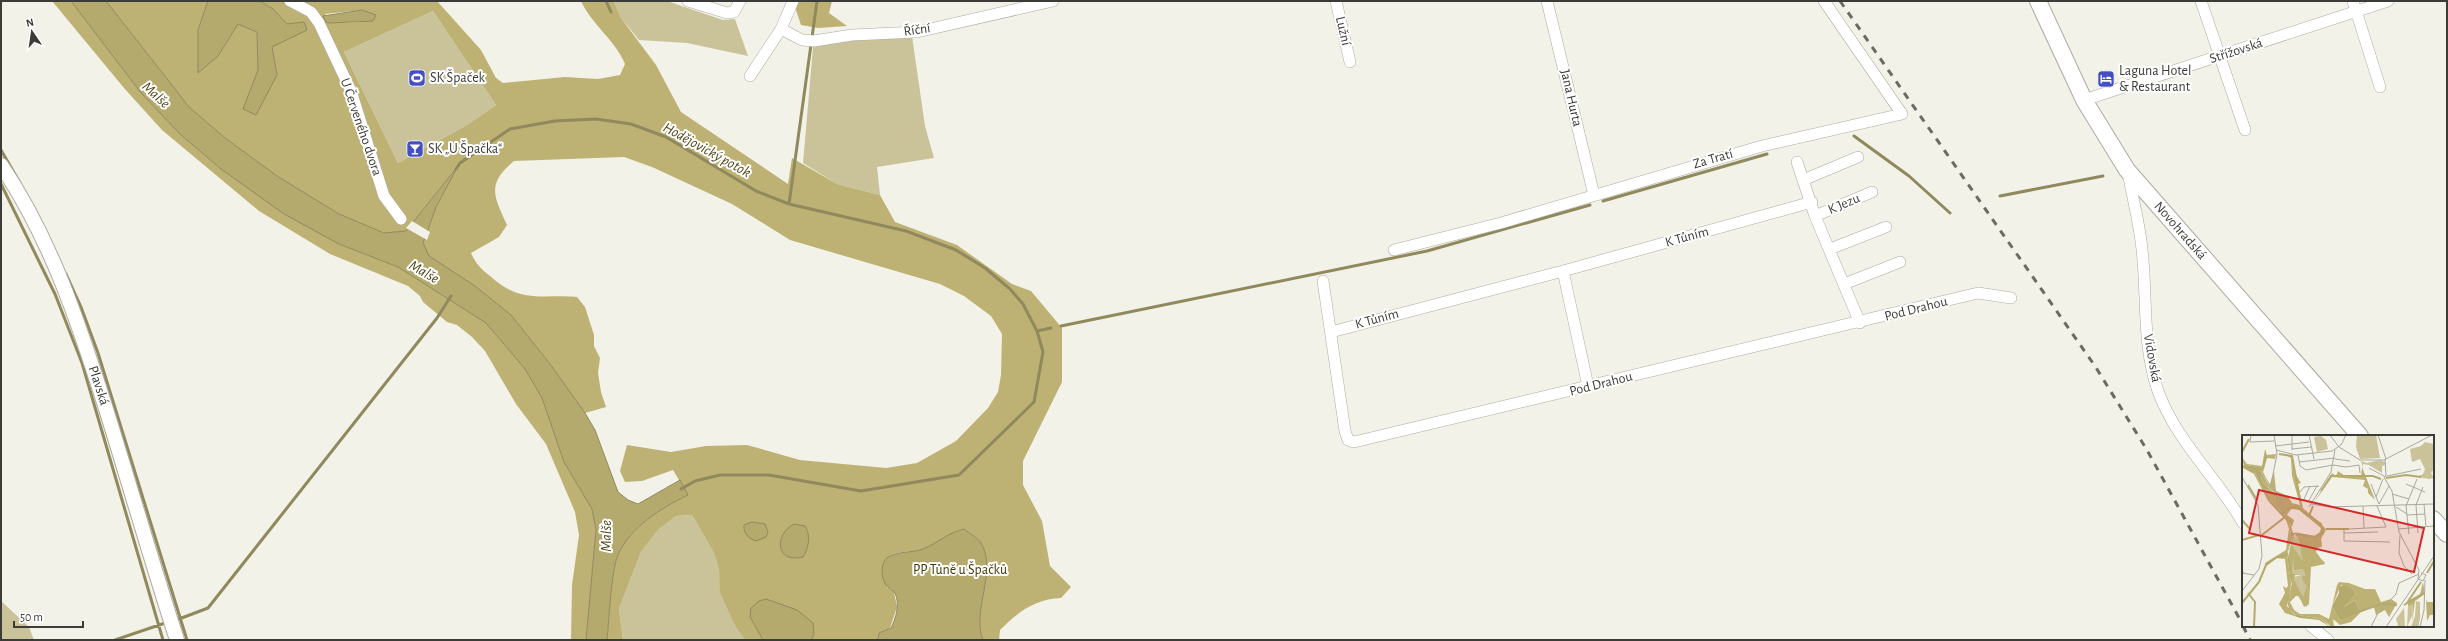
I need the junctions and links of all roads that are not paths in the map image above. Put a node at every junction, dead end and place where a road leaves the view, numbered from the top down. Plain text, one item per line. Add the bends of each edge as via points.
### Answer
1 (290, 1) edge
2 (688, 1) edge
3 (740, 1) edge
4 (794, 1) edge
5 (1053, 1) edge
6 (1336, 1) edge
7 (1547, 1) edge
8 (1824, 1) edge
9 (2038, 1) edge
10 (2200, 1) edge
11 (2388, 1) edge
12 (2354, 6) edge
13 (781, 29) junction
14 (2219, 56) junction
15 (1350, 62) dead end
16 (750, 76) dead end
17 (2380, 87) dead end
18 (2084, 100) junction
19 (2245, 130) dead end
20 (1858, 158) dead end
21 (1797, 162) dead end
22 (1, 165) edge
23 (2127, 170) junction
24 (1803, 180) junction
25 (1872, 192) dead end
26 (1594, 195) junction
27 (1812, 202) junction
28 (1815, 216) junction
29 (401, 219) dead end
30 (1886, 227) dead end
31 (1830, 249) junction
32 (1394, 250) dead end
33 (1900, 262) dead end
34 (1562, 272) junction
35 (1323, 281) dead end
36 (1844, 284) junction
37 (2011, 298) dead end
38 (1860, 323) junction
39 (1331, 332) junction
40 (1588, 386) junction
41 (2359, 435) edge
42 (2434, 520) edge
43 (2242, 521) edge
44 (2447, 534) edge
45 (2312, 627) edge
46 (173, 629) edge
47 (2328, 640) edge

1 - 29 street, U Červeného dvora via 311,12 320,23 351,91 384,196
2 - 3 street via 727,13 734,12
4 - 13 street
5 - 13 street, Říční via 917,32 852,35 814,41 802,40
6 - 15 street, Lužní
7 - 26 street, Jana Hurta
8 - 26 street, Za Tratí via 1902,114 1762,146
9 - 18 main road, Novohradská
10 - 14 street
11 - 12 street, Střížovská
12 - 14 street, Střížovská
12 - 17 street
13 - 16 street
14 - 18 street, Střížovská
14 - 19 street
18 - 23 main road, Novohradská
20 - 24 street
21 - 24 street, K Jezu
22 - 46 street, Plavská via 29,210 74,313
23 - 41 main road, Novohradská
23 - 43 street, Vidovská via 2141,241 2148,345 2158,390 2175,428 2234,506
24 - 27 street, K Jezu
25 - 28 street, K Jezu
26 - 32 street, Za Tratí via 1501,223
27 - 28 street, K Jezu
27 - 34 street, K Tůním
28 - 31 street, K Jezu
30 - 31 street
31 - 36 street, K Jezu
33 - 36 street
34 - 39 street, K Tůním
34 - 40 street
35 - 39 street, Pod Drahou
36 - 38 street, K Jezu
37 - 38 street, Pod Drahou via 1978,293
38 - 40 street, Pod Drahou
39 - 40 street, Pod Drahou via 1345,431 1348,440 1354,442
42 - 44 main road
45 - 47 street

